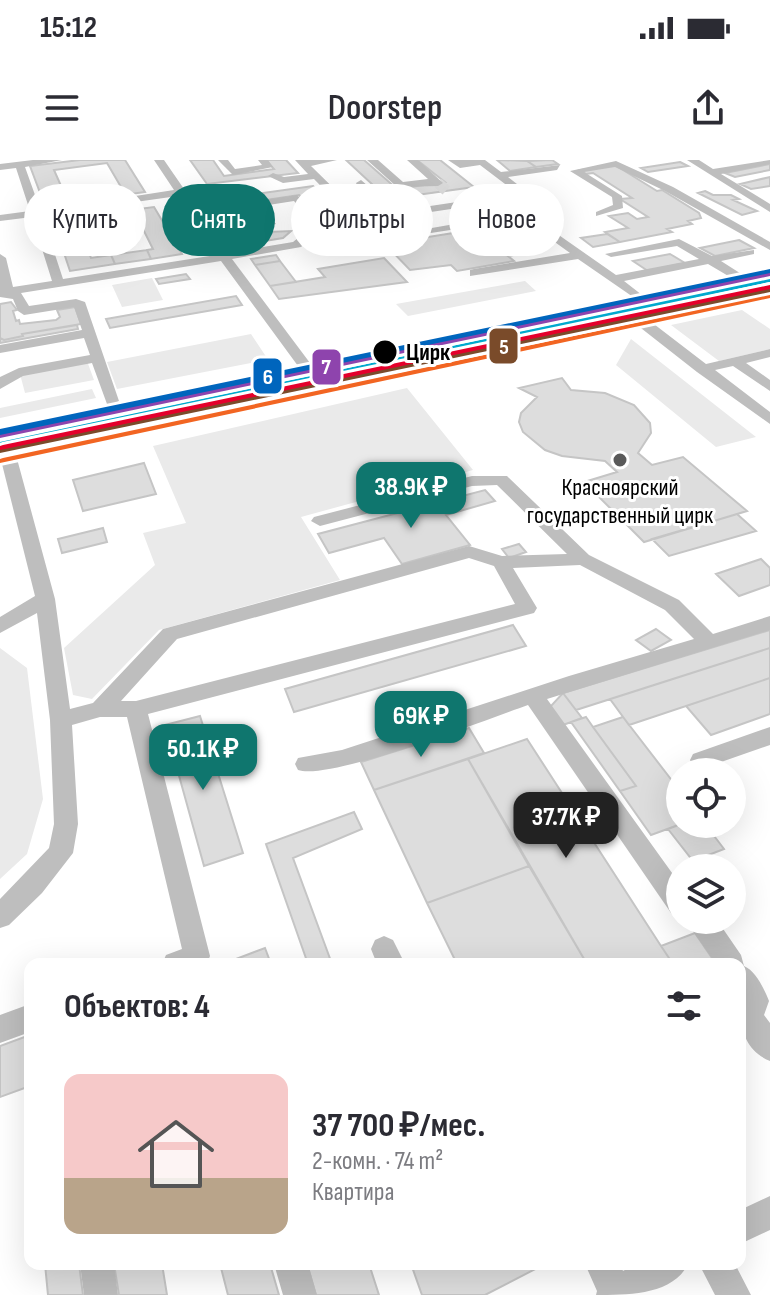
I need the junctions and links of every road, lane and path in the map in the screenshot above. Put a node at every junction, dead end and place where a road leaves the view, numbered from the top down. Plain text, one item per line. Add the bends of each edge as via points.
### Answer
1 (57, 160) edge
2 (159, 160) edge
3 (223, 160) edge
4 (332, 160) edge
5 (372, 160) edge
6 (412, 160) edge
7 (453, 160) edge
8 (692, 160) edge
9 (481, 161) edge
10 (770, 161) edge
11 (302, 162) edge
12 (20, 165) junction
13 (0, 167) edge
14 (557, 167) dead end
15 (267, 169) edge
16 (714, 172) junction
17 (499, 175) junction
18 (316, 176) junction
19 (742, 179) dead end
20 (728, 182) junction
21 (27, 184) edge
22 (175, 184) edge
23 (324, 184) edge
24 (511, 184) edge
25 (699, 196) dead end
26 (770, 211) edge
27 (600, 214) dead end
28 (24, 215) edge
29 (757, 215) dead end
30 (0, 218) edge
31 (744, 218) dead end
32 (697, 236) dead end
33 (679, 242) junction
34 (564, 243) edge
35 (291, 246) edge
36 (283, 247) junction
37 (770, 247) edge
38 (750, 252) dead end
39 (611, 254) dead end
40 (581, 255) junction
41 (50, 256) edge
42 (0, 258) edge
43 (225, 258) junction
44 (710, 260) junction
45 (295, 262) dead end
46 (770, 267) edge
47 (474, 273) dead end
48 (613, 279) junction
49 (770, 280) edge
50 (738, 282) junction
51 (59, 284) junction
52 (4, 292) edge
53 (770, 295) edge
54 (632, 303) junction
55 (88, 333) junction
56 (0, 349) edge
57 (770, 353) edge
58 (96, 358) junction
59 (735, 361) junction
60 (702, 369) junction
61 (308, 370) junction
62 (0, 385) edge
63 (770, 387) edge
64 (112, 401) junction
65 (770, 419) edge
66 (2, 438) edge
67 (6, 475) edge
68 (320, 521) dead end
69 (583, 559) junction
70 (501, 562) junction
71 (45, 599) junction
72 (1, 623) edge
73 (770, 623) edge
74 (709, 642) junction
75 (534, 697) junction
76 (100, 709) junction
77 (136, 709) junction
78 (61, 720) junction
79 (770, 736) edge
80 (707, 758) edge
81 (306, 764) dead end
82 (666, 885) edge
83 (0, 916) edge
84 (712, 934) edge
85 (192, 958) edge
86 (727, 958) edge
87 (751, 995) edge
88 (24, 1020) edge
89 (0, 1029) edge
90 (770, 1047) edge
91 (770, 1212) edge
92 (746, 1225) edge
93 (98, 1270) edge
94 (293, 1270) edge
95 (653, 1270) edge
96 (719, 1270) edge
97 (610, 1284) edge
98 (101, 1295) edge
99 (300, 1295) edge
100 (734, 1295) edge

1 - 12 street
2 - 22 street
3 - 15 street via 233,172
4 - 11 street
5 - 6 street via 401,185 437,182
7 - 9 street via 460,165
8 - 16 street
9 - 17 street
10 - 16 street
11 - 18 street
12 - 13 street
12 - 21 street
14 - 17 street
15 - 18 street via 283,180
16 - 20 street
17 - 24 street
18 - 23 street
19 - 20 street
20 - 26 street
25 - 31 street
26 - 29 street
27 - 37 street via 619,206 617,196 575,171 616,164 669,189 714,222
28 - 30 street
32 - 33 street
33 - 39 street
33 - 44 street
34 - 40 street
35 - 36 street
36 - 43 street
36 - 45 street
38 - 44 street
40 - 47 street
40 - 48 street
41 - 51 street
42 - 52 street
43 - 51 street
43 - 61 street
44 - 48 street
44 - 50 street
46 - 50 highway
48 - 54 street
49 - 50 highway
50 - 53 street via 748,300
50 - 54 highway
51 - 52 street
52 - 55 street via 19,297 24,311 76,303
54 - 60 street
54 - 61 highway
55 - 56 street
55 - 58 street
57 - 59 street
58 - 62 street via 19,372
58 - 64 street
59 - 60 street
59 - 63 street
60 - 65 street
61 - 64 highway
61 - 66 highway
64 - 66 highway
66 - 67 street
67 - 71 street
68 - 69 street via 472,481 501,480
69 - 70 street
69 - 74 street via 672,605
70 - 76 street via 469,552 170,634
70 - 77 street via 527,608
71 - 72 street
71 - 78 street
73 - 74 street
74 - 75 street
75 - 81 street via 342,759
75 - 82 street
76 - 77 street
76 - 78 street
77 - 85 street via 197,956
78 - 83 street via 66,824 61,853
79 - 80 street
84 - 86 street
87 - 90 street via 749,1018
88 - 89 street
91 - 92 street
93 - 98 street
94 - 99 street
95 - 97 street
96 - 100 street

